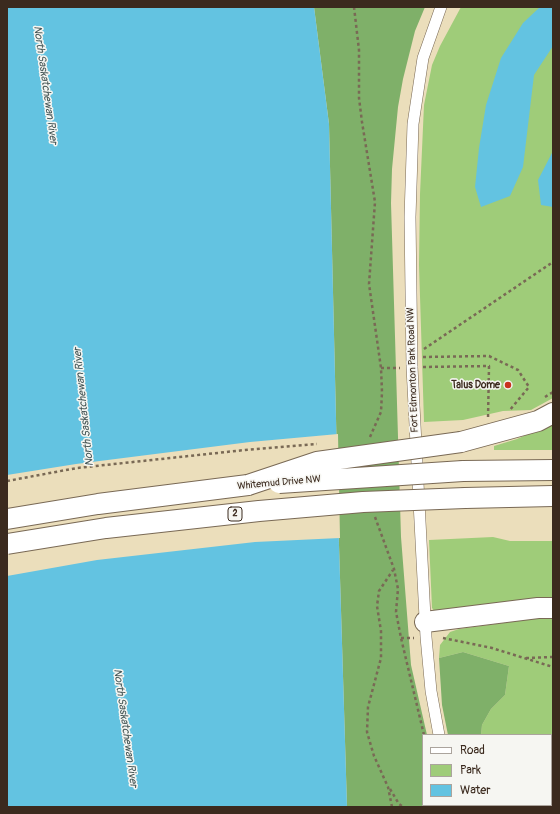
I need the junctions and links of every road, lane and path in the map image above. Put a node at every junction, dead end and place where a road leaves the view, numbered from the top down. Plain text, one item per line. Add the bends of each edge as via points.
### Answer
1 (354, 7) edge
2 (441, 7) edge
3 (553, 262) edge
4 (412, 358) junction
5 (421, 367) dead end
6 (553, 413) edge
7 (506, 415) dead end
8 (488, 419) dead end
9 (378, 437) dead end
10 (363, 438) dead end
11 (370, 440) dead end
12 (320, 443) dead end
13 (553, 470) edge
14 (7, 481) edge
15 (248, 485) junction
16 (553, 496) edge
17 (373, 512) dead end
18 (7, 519) edge
19 (7, 544) edge
20 (394, 570) junction
21 (553, 608) edge
22 (425, 629) junction
23 (401, 638) junction
24 (553, 657) edge
25 (523, 658) junction
26 (553, 667) edge
27 (424, 734) edge
28 (439, 734) edge
29 (388, 787) junction
30 (392, 807) edge
31 (403, 807) edge

1 - 11 path via 362,122 376,202 369,284 382,392 381,412
2 - 4 street, Fort Edmonton Park Road NW via 423,58 413,124 410,217
3 - 4 path
4 - 7 path via 489,356 518,370 529,387
4 - 22 street, Fort Edmonton Park Road NW
5 - 8 path via 489,366
6 - 15 highway, bridge via 531,423 461,442 317,462
9 - 10 path
12 - 14 path, bridge via 78,468
13 - 15 highway, Whitemud Drive NW, bridge via 463,471
15 - 18 highway, Whitemud Drive NW via 98,504
16 - 19 highway, 2, bridge via 363,502 259,511 106,528
17 - 20 path
20 - 23 path via 398,590 396,612
20 - 29 path via 379,591 377,606 382,658 368,707 367,732 374,756
21 - 22 highway via 538,608
22 - 23 path
22 - 25 path via 451,641 492,648
22 - 28 street, Fort Edmonton Park Road NW via 431,691
23 - 27 path
24 - 25 path
25 - 26 path
29 - 30 path
29 - 31 path

